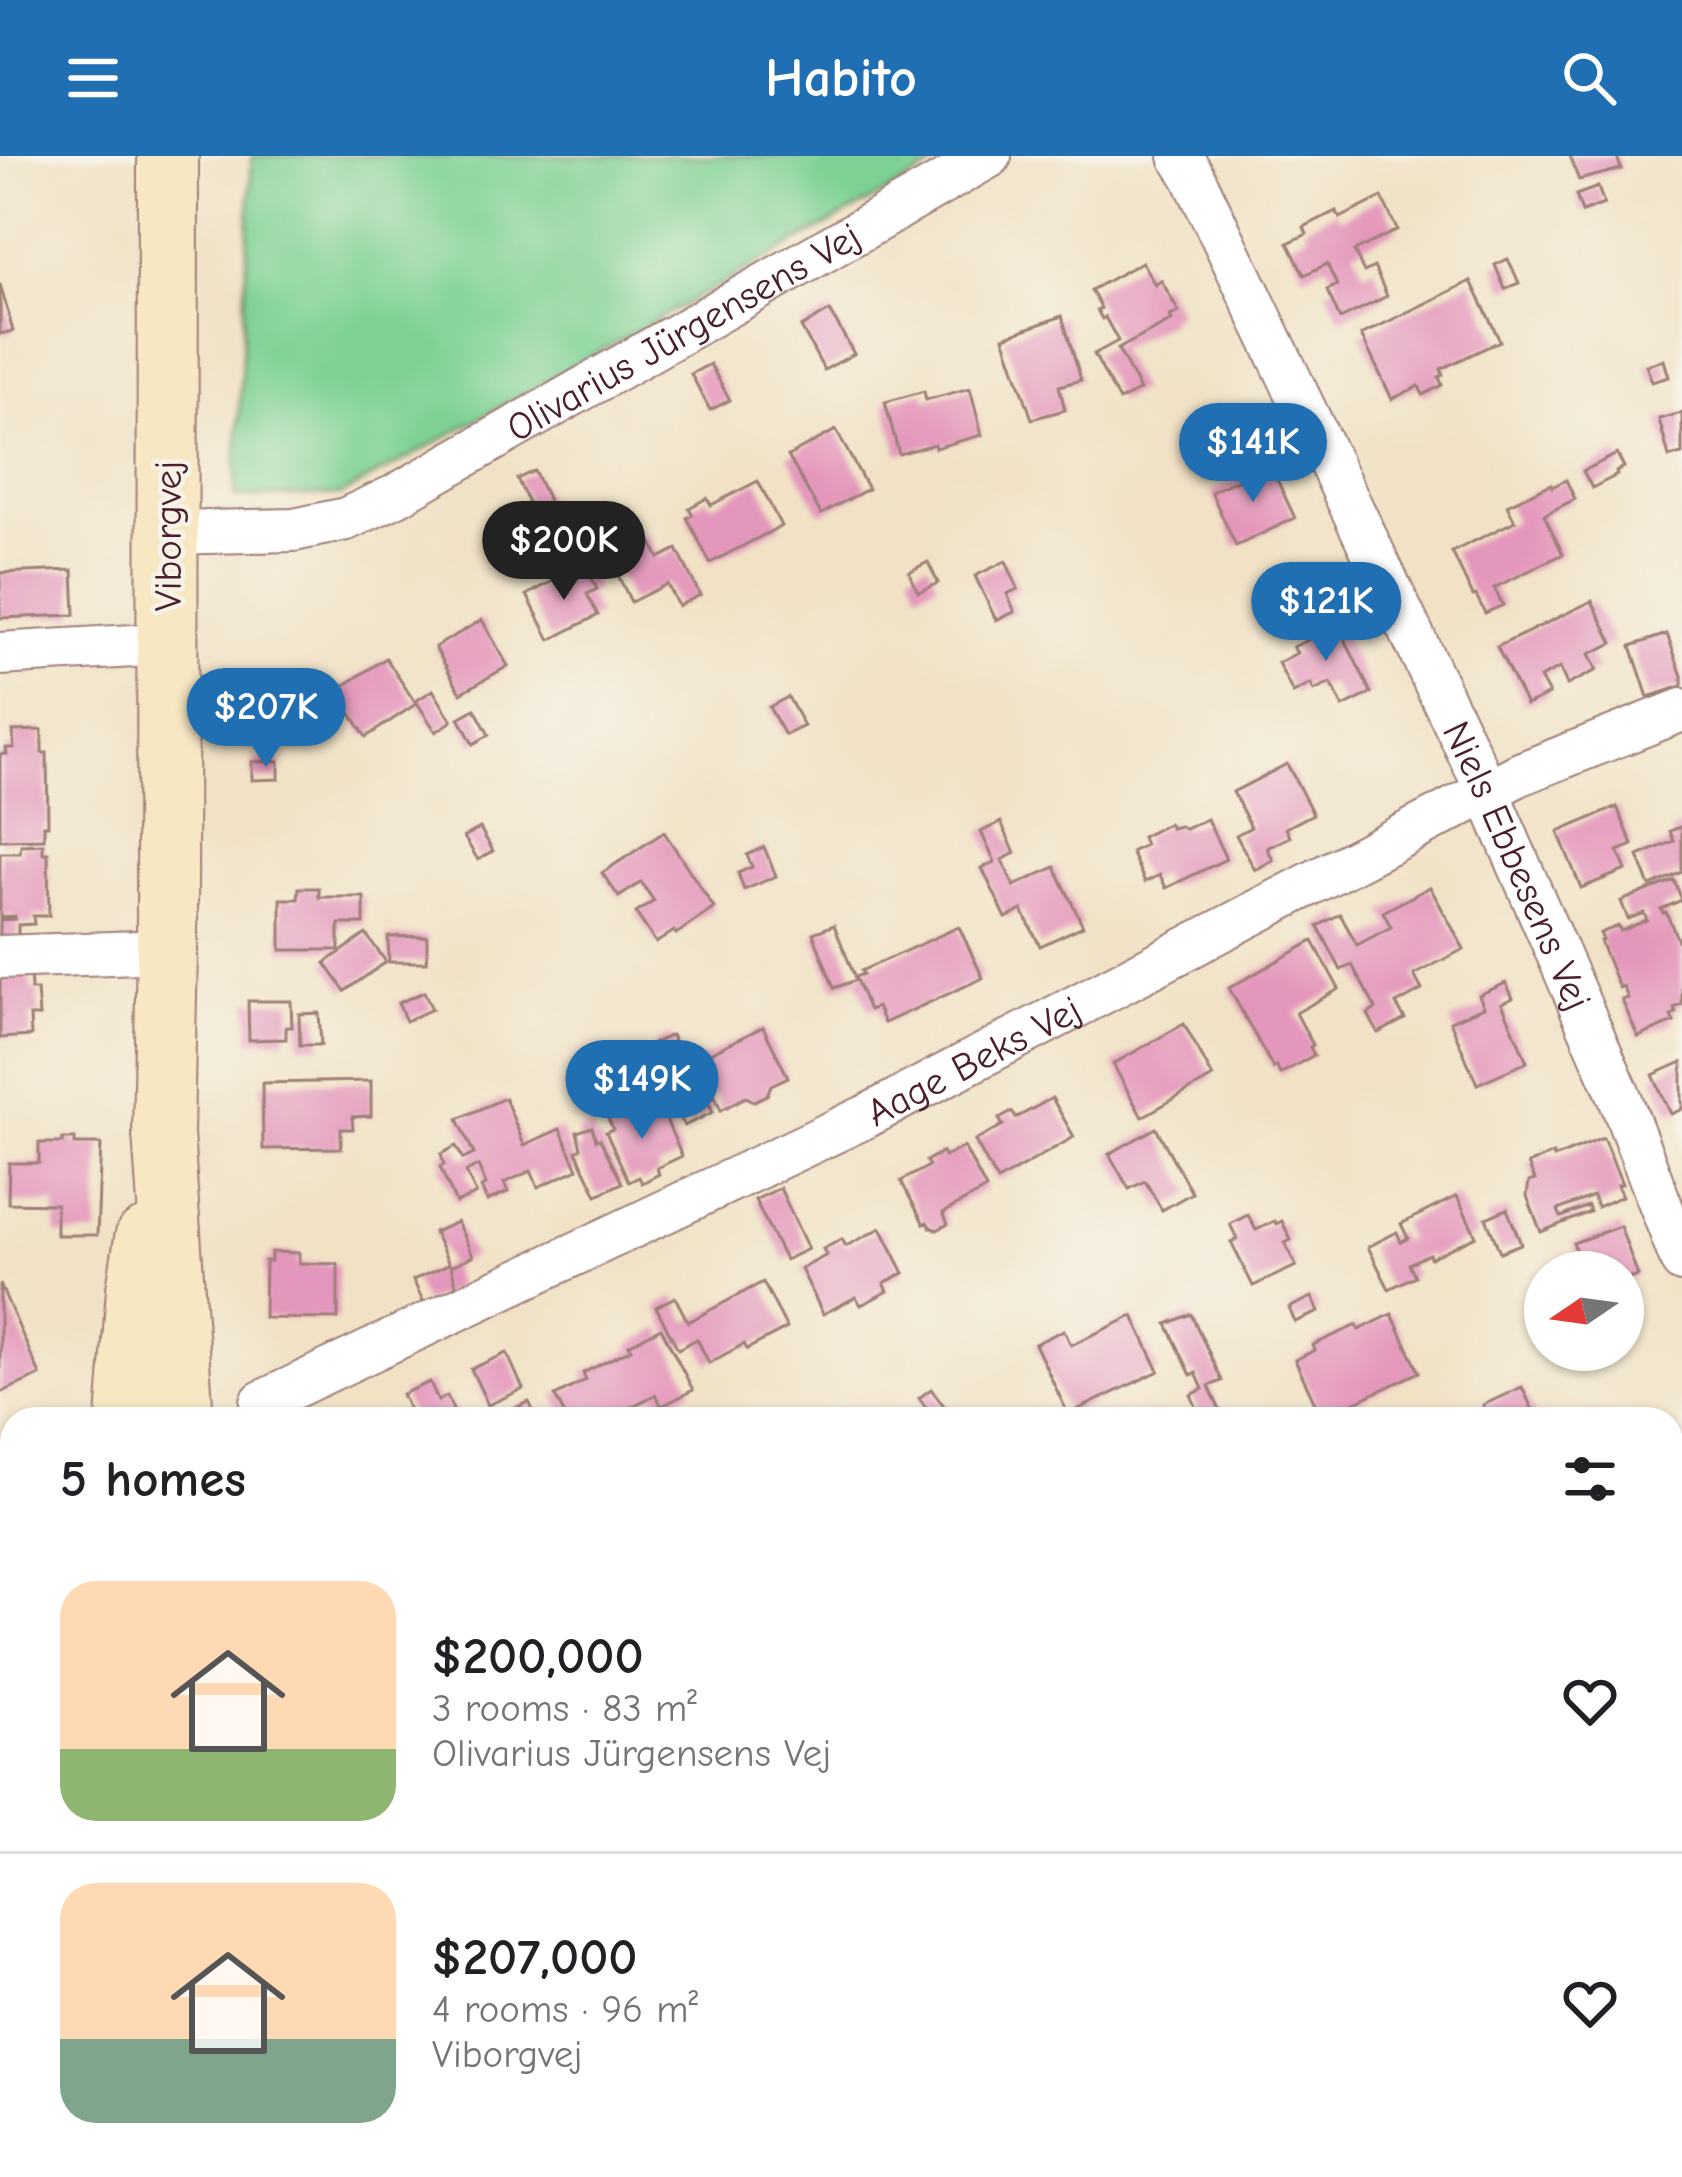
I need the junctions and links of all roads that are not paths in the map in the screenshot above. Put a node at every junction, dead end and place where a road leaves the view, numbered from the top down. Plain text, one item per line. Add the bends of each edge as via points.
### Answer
1 (168, 156) edge
2 (990, 156) edge
3 (1180, 156) edge
4 (166, 533) junction
5 (167, 644) junction
6 (0, 654) edge
7 (1682, 710) edge
8 (1487, 791) junction
9 (167, 951) junction
10 (0, 957) edge
11 (163, 1132) junction
12 (1682, 1261) edge
13 (262, 1402) dead end
14 (128, 1407) edge
15 (155, 1407) edge
16 (181, 1407) edge

1 - 4 street, Viborgvej
2 - 4 street, Olivarius Jürgensens Vej via 346,519 294,530
3 - 8 street, Niels Ebbesens Vej
4 - 5 street, Viborgvej
5 - 6 street
5 - 9 street, Viborgvej
7 - 8 street, Aage Beks Vej
8 - 12 street, Niels Ebbesens Vej
8 - 13 street, Aage Beks Vej via 865,1118
9 - 10 street
9 - 11 street, Viborgvej
11 - 14 street, Viborgvej
11 - 15 street
11 - 16 street, Viborgvej

